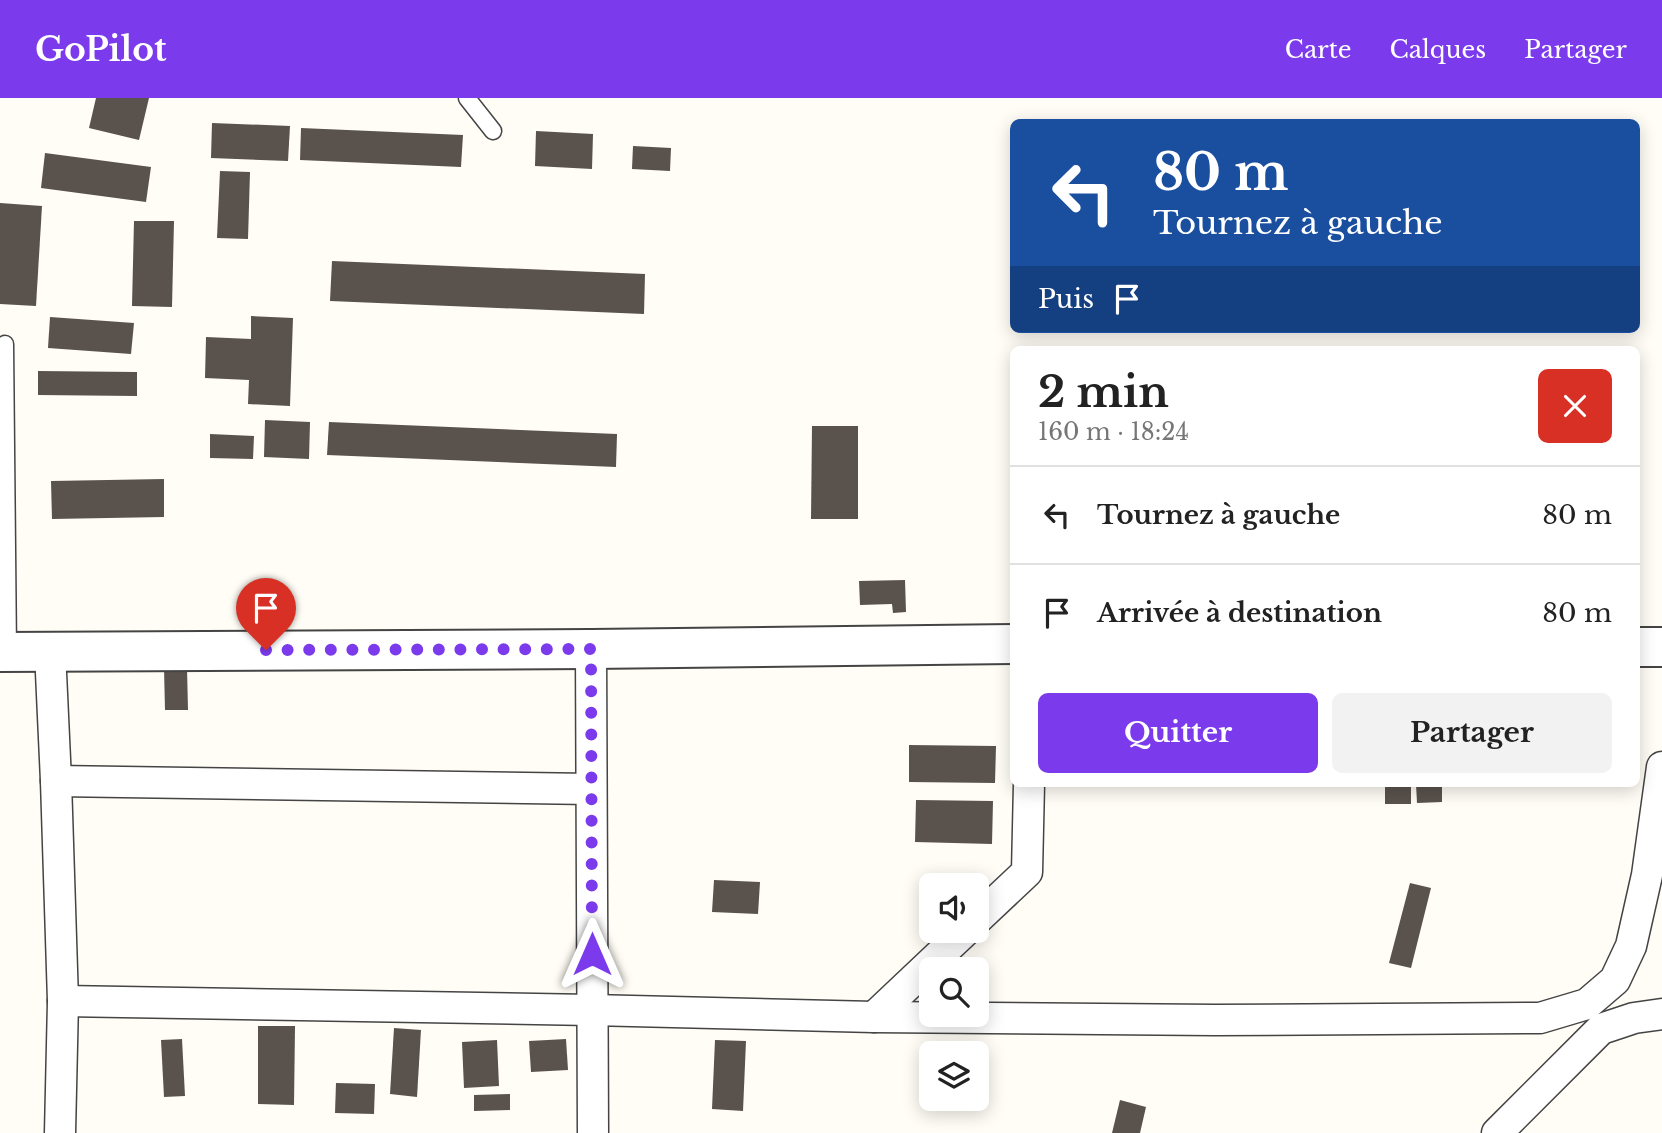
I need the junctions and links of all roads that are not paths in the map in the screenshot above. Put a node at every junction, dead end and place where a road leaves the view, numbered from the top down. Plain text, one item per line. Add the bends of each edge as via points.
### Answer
1 (467, 98) edge
2 (492, 131) dead end
3 (5, 344) dead end
4 (1010, 644) edge
5 (1640, 647) edge
6 (1662, 647) edge
7 (591, 649) junction
8 (50, 651) junction
9 (4, 652) edge
10 (1662, 767) edge
11 (56, 780) junction
12 (1030, 787) edge
13 (591, 789) junction
14 (989, 908) edge
15 (952, 943) edge
16 (63, 1001) junction
17 (592, 1010) junction
18 (1662, 1014) edge
19 (873, 1017) junction
20 (1594, 1017) junction
21 (60, 1133) edge
22 (593, 1133) edge
23 (1497, 1133) edge

1 - 2 lane
3 - 9 lane
4 - 7 street
5 - 6 street
7 - 8 street
7 - 13 street
8 - 9 street
8 - 11 street
10 - 20 street via 1647,875 1631,946
11 - 13 street
11 - 16 street
12 - 14 street via 1027,872
13 - 17 street
15 - 19 street
16 - 17 street
16 - 21 street
17 - 19 street
17 - 22 street
18 - 20 street
19 - 20 street
20 - 23 street

